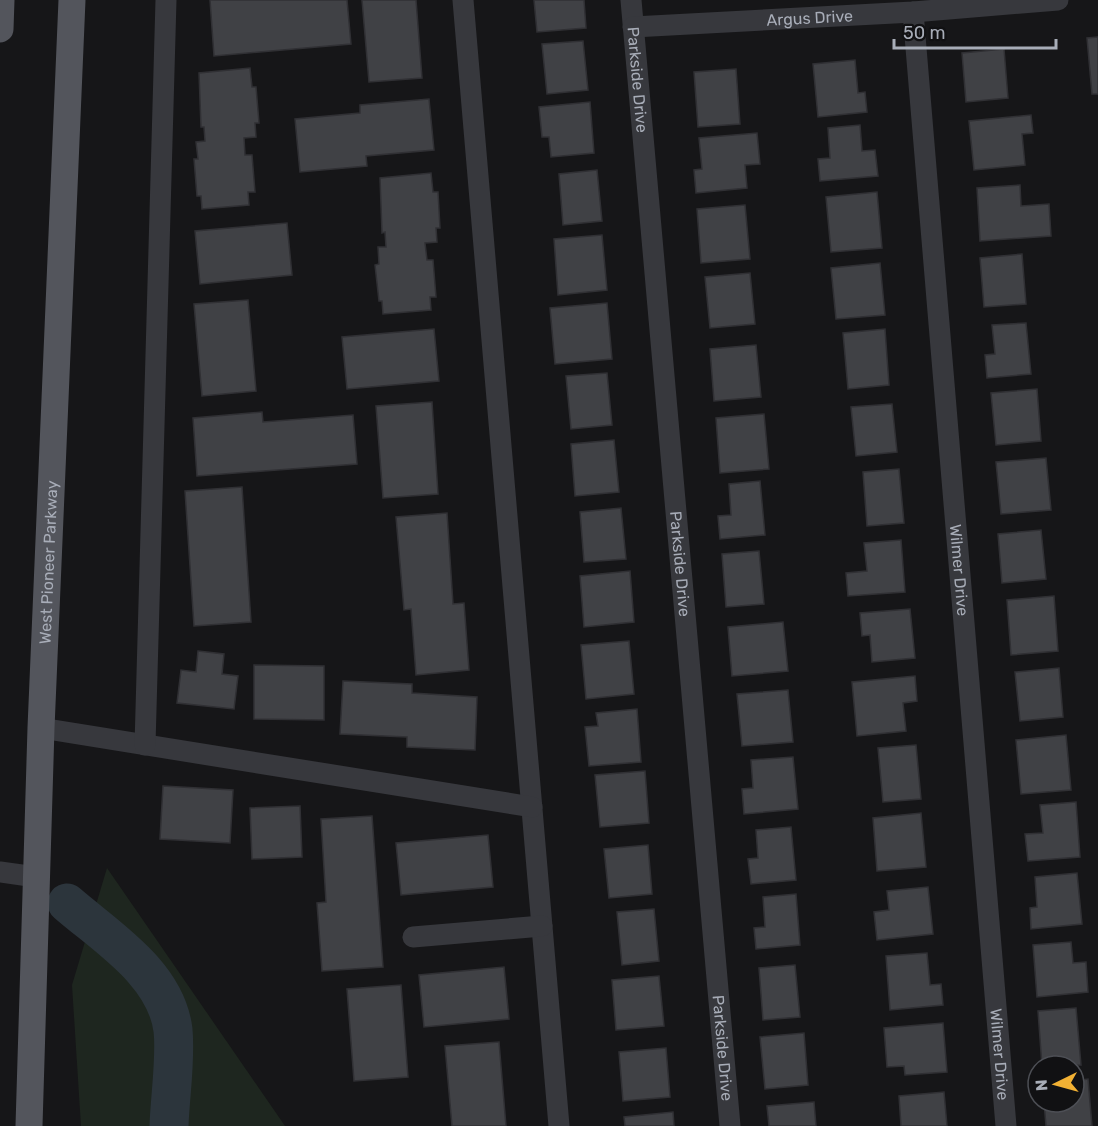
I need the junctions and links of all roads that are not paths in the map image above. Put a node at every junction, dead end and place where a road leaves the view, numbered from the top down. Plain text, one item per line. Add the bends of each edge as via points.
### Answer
1 (1, 0) edge
2 (72, 0) edge
3 (166, 0) edge
4 (463, 0) edge
5 (631, 0) edge
6 (1058, 0) edge
7 (913, 12) junction
8 (633, 27) junction
9 (0, 29) edge
10 (41, 728) junction
11 (145, 745) junction
12 (532, 807) junction
13 (0, 872) edge
14 (36, 877) junction
15 (542, 926) junction
16 (413, 937) dead end
17 (29, 1126) edge
18 (559, 1126) edge
19 (730, 1126) edge
20 (1006, 1126) edge

1 - 9 main road
2 - 10 main road, West Pioneer Parkway
3 - 11 street
4 - 12 street
5 - 8 street, Parkside Drive
6 - 7 street, Argus Drive
7 - 8 street, Argus Drive
7 - 20 street, Wilmer Drive
8 - 19 street, Parkside Drive
10 - 11 street
10 - 14 main road, West Pioneer Parkway
11 - 12 street
12 - 15 street
13 - 14 street
14 - 17 main road, West Pioneer Parkway
15 - 16 street
15 - 18 street

